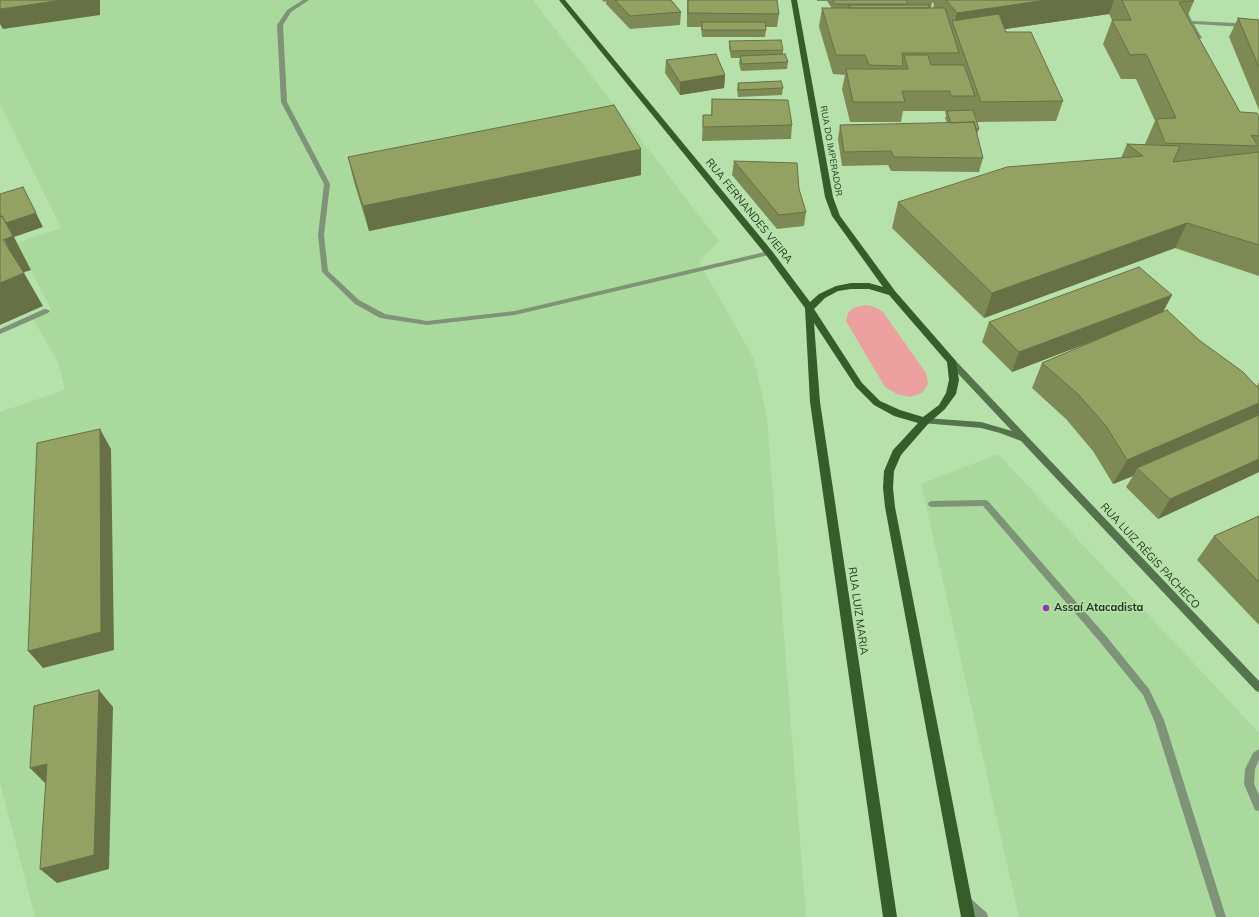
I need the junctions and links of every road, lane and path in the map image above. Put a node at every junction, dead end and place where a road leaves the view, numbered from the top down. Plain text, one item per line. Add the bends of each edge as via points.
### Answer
1 (306, 0) edge
2 (562, 0) edge
3 (794, 0) edge
4 (1179, 0) edge
5 (1190, 22) junction
6 (1259, 26) edge
7 (1201, 43) edge
8 (769, 253) junction
9 (892, 292) junction
10 (809, 308) junction
11 (46, 311) dead end
12 (0, 332) edge
13 (951, 361) junction
14 (925, 421) junction
15 (1025, 440) junction
16 (932, 504) dead end
17 (1259, 688) edge
18 (1259, 754) edge
19 (1259, 806) edge
20 (965, 901) junction
21 (890, 917) edge
22 (968, 917) edge
23 (983, 917) edge
24 (1221, 917) edge

1 - 8 lane via 289,11 280,25 284,102 327,184 321,235 325,272 357,302 383,316 427,322 515,313
2 - 8 main road, RUA FERNANDES VIEIRA
3 - 9 main road, RUA DO IMPERADOR via 829,198 836,216
4 - 5 lane
5 - 6 lane
5 - 7 lane
8 - 10 main road, RUA FERNANDES VIEIRA
9 - 10 main road via 869,286 851,286 836,289 822,296
9 - 13 main road, RUA DO IMPERADOR
10 - 14 main road, RUA FERNANDES VIEIRA via 859,385 877,403 897,413
10 - 21 main road, RUA LUIZ MARIA via 815,402
11 - 12 lane
13 - 14 main road via 954,380 951,394 942,407
13 - 15 main road, RUA LUIZ RÉGIS PACHECO
14 - 15 main road, RUA LUIZ RÉGIS PACHECO via 981,425 1002,430
14 - 20 main road via 897,453 889,471 888,488
15 - 17 main road, RUA LUIZ RÉGIS PACHECO
16 - 24 lane via 985,503 1146,692 1159,720
18 - 19 lane via 1250,769 1249,784
20 - 22 main road
20 - 23 lane

